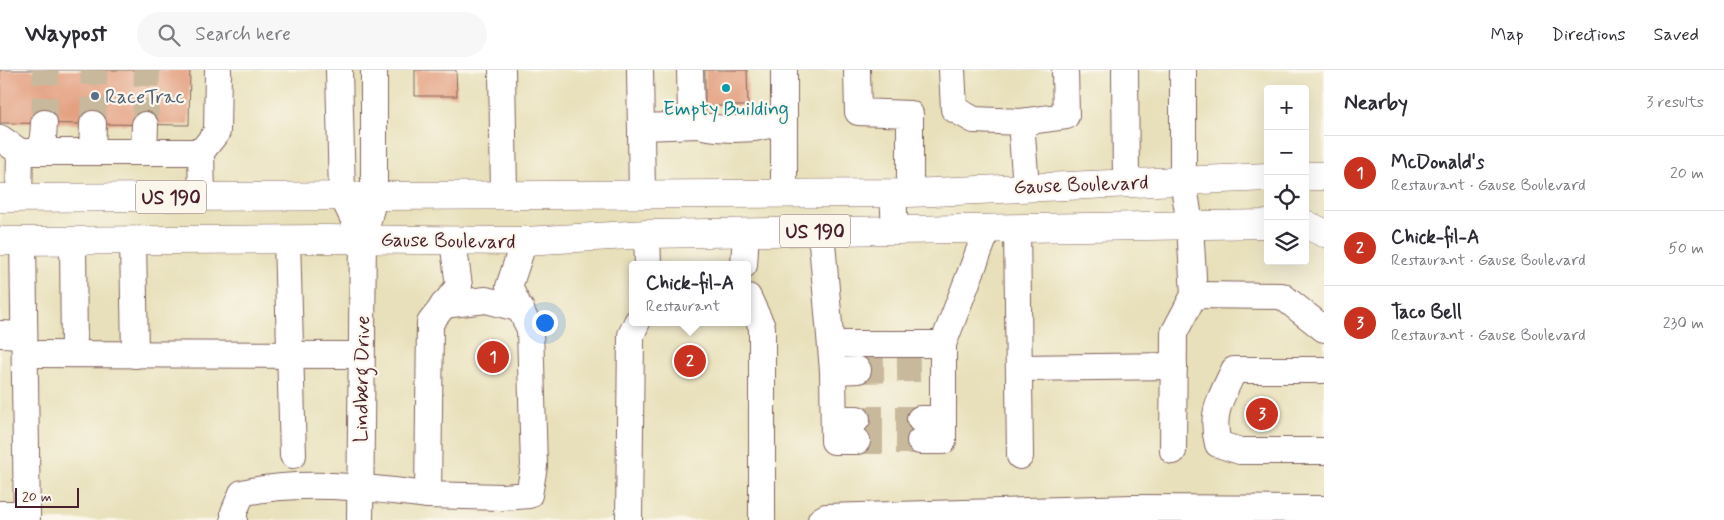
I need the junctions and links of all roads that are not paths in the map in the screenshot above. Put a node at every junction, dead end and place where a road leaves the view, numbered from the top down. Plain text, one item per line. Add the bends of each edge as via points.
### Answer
1 (218, 70) edge
2 (339, 70) edge
3 (374, 70) edge
4 (502, 70) edge
5 (640, 70) edge
6 (690, 70) edge
7 (784, 70) edge
8 (857, 70) edge
9 (952, 70) edge
10 (1065, 70) edge
11 (1125, 70) edge
12 (1183, 70) edge
13 (784, 115) junction
14 (1021, 122) junction
15 (44, 123) tunnel mouth
16 (93, 124) tunnel mouth
17 (145, 124) tunnel mouth
18 (699, 124) junction
19 (641, 127) junction
20 (21, 148) edge
21 (92, 152) junction
22 (144, 152) junction
23 (201, 152) junction
24 (1309, 176) edge
25 (1324, 176) edge
26 (1264, 177) edge
27 (1183, 180) junction
28 (1126, 182) junction
29 (1026, 187) junction
30 (784, 193) junction
31 (902, 193) junction
32 (642, 194) junction
33 (342, 195) junction
34 (504, 195) junction
35 (202, 197) junction
36 (374, 197) junction
37 (10, 198) edge
38 (1309, 223) edge
39 (1324, 223) edge
40 (1264, 224) edge
41 (1190, 225) junction
42 (1309, 225) edge
43 (988, 228) junction
44 (1017, 228) junction
45 (895, 230) junction
46 (821, 231) junction
47 (746, 232) junction
48 (1324, 232) edge
49 (647, 234) junction
50 (287, 239) junction
51 (363, 239) junction
52 (133, 240) junction
53 (11, 241) edge
54 (73, 241) junction
55 (453, 241) junction
56 (524, 241) junction
57 (648, 261) edge
58 (744, 261) edge
59 (1194, 295) junction
60 (751, 303) edge
61 (443, 306) junction
62 (521, 309) junction
63 (635, 326) edge
64 (1324, 328) edge
65 (16, 341) edge
66 (831, 344) junction
67 (943, 344) junction
68 (74, 354) junction
69 (135, 354) junction
70 (291, 354) junction
71 (361, 355) junction
72 (1174, 366) junction
73 (1019, 368) junction
74 (1324, 370) edge
75 (849, 426) dead end
76 (928, 426) dead end
77 (1173, 451) dead end
78 (1324, 451) edge
79 (293, 455) dead end
80 (1020, 456) dead end
81 (360, 487) junction
82 (428, 495) junction
83 (1310, 512) edge
84 (0, 514) edge
85 (1259, 514) edge
86 (27, 517) edge
87 (234, 520) edge
88 (360, 520) edge
89 (629, 520) edge
90 (762, 520) edge
91 (821, 520) edge

1 - 23 street via 217,132
2 - 33 street
3 - 36 street
4 - 34 street
5 - 19 street
6 - 18 street via 691,114
7 - 13 street
8 - 31 street via 858,112 910,114
9 - 14 street via 954,108 974,120
10 - 14 street via 1066,116
11 - 28 street
12 - 27 street
13 - 18 street via 770,126 761,127
13 - 30 street
14 - 29 street
15 - 20 street
16 - 21 street
17 - 22 street
18 - 19 street
19 - 32 street
20 - 21 street
20 - 37 street
21 - 22 street
22 - 23 street
23 - 35 street
24 - 25 main road
26 - 27 main road, Gause Boulevard / US 190
27 - 28 main road, Gause Boulevard / US 190
27 - 41 street
28 - 29 main road, Gause Boulevard / US 190
29 - 31 main road, Gause Boulevard / US 190
30 - 31 main road, Gause Boulevard / US 190
30 - 32 main road, Gause Boulevard / US 190
31 - 45 street
32 - 34 main road, Gause Boulevard / US 190
33 - 35 main road, Gause Boulevard / US 190
33 - 36 main road, Gause Boulevard / US 190
33 - 51 street
34 - 36 main road, Gause Boulevard / US 190
35 - 37 main road, Gause Boulevard / US 190
36 - 51 street
38 - 39 main road
40 - 41 main road, Gause Boulevard / US 190
41 - 44 main road, Gause Boulevard / US 190
41 - 59 street
42 - 48 main road
43 - 44 main road, Gause Boulevard / US 190
43 - 45 main road, Gause Boulevard / US 190
43 - 67 street
44 - 73 street
45 - 46 main road, Gause Boulevard / US 190
46 - 47 main road, Gause Boulevard / US 190
46 - 66 street
47 - 49 main road, Gause Boulevard / US 190
47 - 58 street
49 - 56 main road, Gause Boulevard / US 190
49 - 57 street
50 - 51 main road, Gause Boulevard / US 190
50 - 52 main road, Gause Boulevard / US 190
50 - 70 street
51 - 55 main road, Gause Boulevard / US 190
51 - 71 street, Lindberg Drive
52 - 54 main road, Gause Boulevard / US 190
52 - 69 street
53 - 54 main road, Gause Boulevard / US 190
53 - 65 street
54 - 68 street
55 - 56 main road, Gause Boulevard / US 190
55 - 61 street via 459,286
56 - 62 street via 509,287
59 - 64 street via 1282,296
59 - 72 street via 1174,333
60 - 90 street via 762,327
61 - 62 street via 486,300
61 - 82 street via 430,323
62 - 82 street via 530,329 534,466 529,495 502,498
63 - 89 street via 631,335
65 - 68 street
65 - 86 street
66 - 67 street
66 - 75 street via 845,370
67 - 76 street via 931,370
68 - 69 street
69 - 70 street
70 - 71 street
70 - 79 street
71 - 81 street, Lindberg Drive
72 - 73 street
72 - 77 street
73 - 80 street
74 - 78 street via 1234,370 1215,411 1214,428 1218,444 1240,451
81 - 82 street
81 - 87 street via 264,488 242,493
81 - 88 street, Lindberg Drive
83 - 85 street
84 - 86 street
85 - 91 street via 1114,509 826,517

